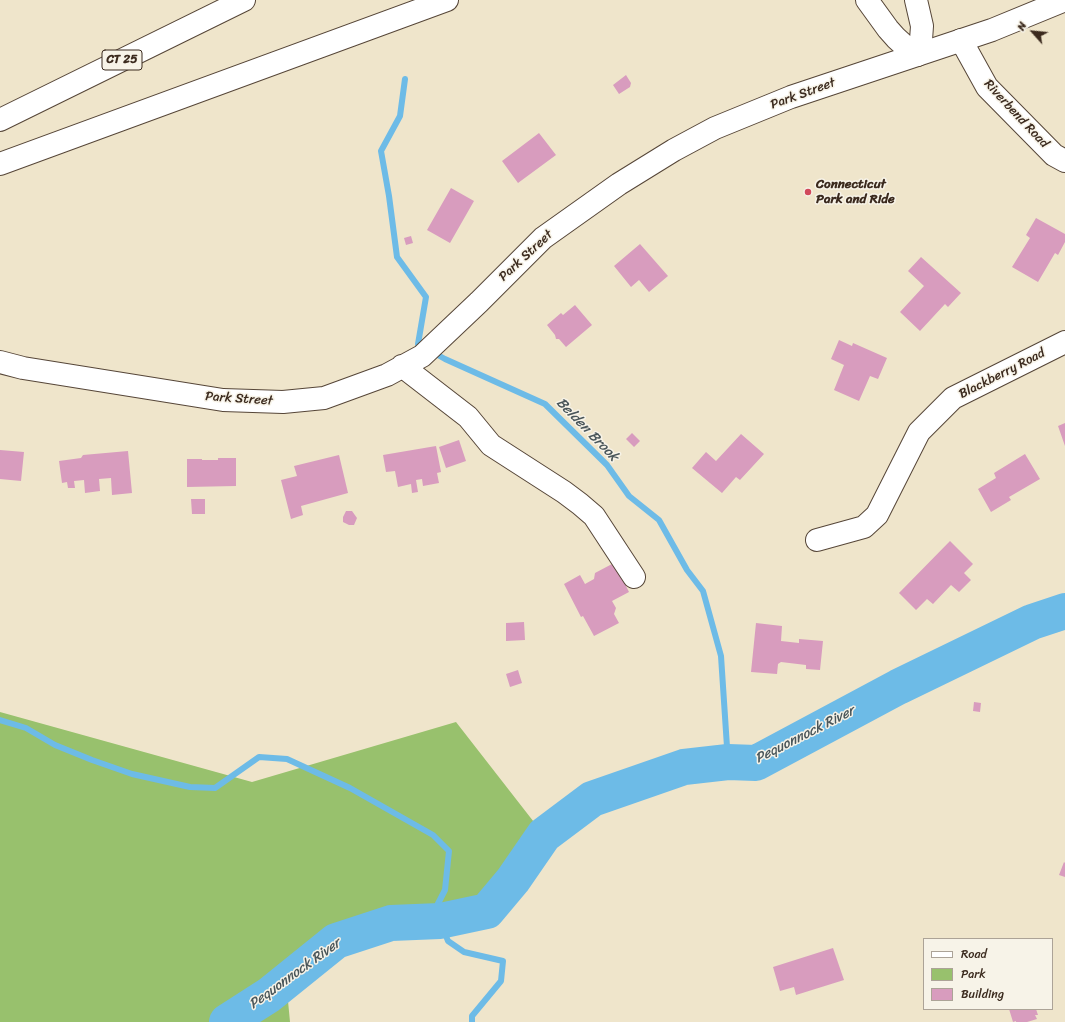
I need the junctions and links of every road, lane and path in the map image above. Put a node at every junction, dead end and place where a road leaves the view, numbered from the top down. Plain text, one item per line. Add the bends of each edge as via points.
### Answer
1 (244, 0) edge
2 (447, 0) edge
3 (867, 0) edge
4 (916, 0) edge
5 (1065, 0) edge
6 (962, 40) junction
7 (918, 55) junction
8 (0, 120) edge
9 (1065, 161) edge
10 (0, 164) edge
11 (1065, 342) edge
12 (0, 362) edge
13 (402, 366) junction
14 (817, 540) dead end
15 (634, 577) dead end

1 - 8 main road, CT 25
2 - 10 main road
3 - 7 main road via 888,30
4 - 7 main road via 922,26
5 - 6 main road, Park Street
6 - 7 main road, Park Street
6 - 9 main road, Riverbend Road via 987,87 1054,155
7 - 13 main road, Park Street via 791,97 715,128 637,172 543,238 429,349
11 - 14 main road, Blackberry Road via 953,398 919,432 877,515 864,527
12 - 13 main road, Park Street via 23,368 223,400 283,402 324,398 387,375
13 - 15 main road via 468,417 491,445 564,492 594,516

